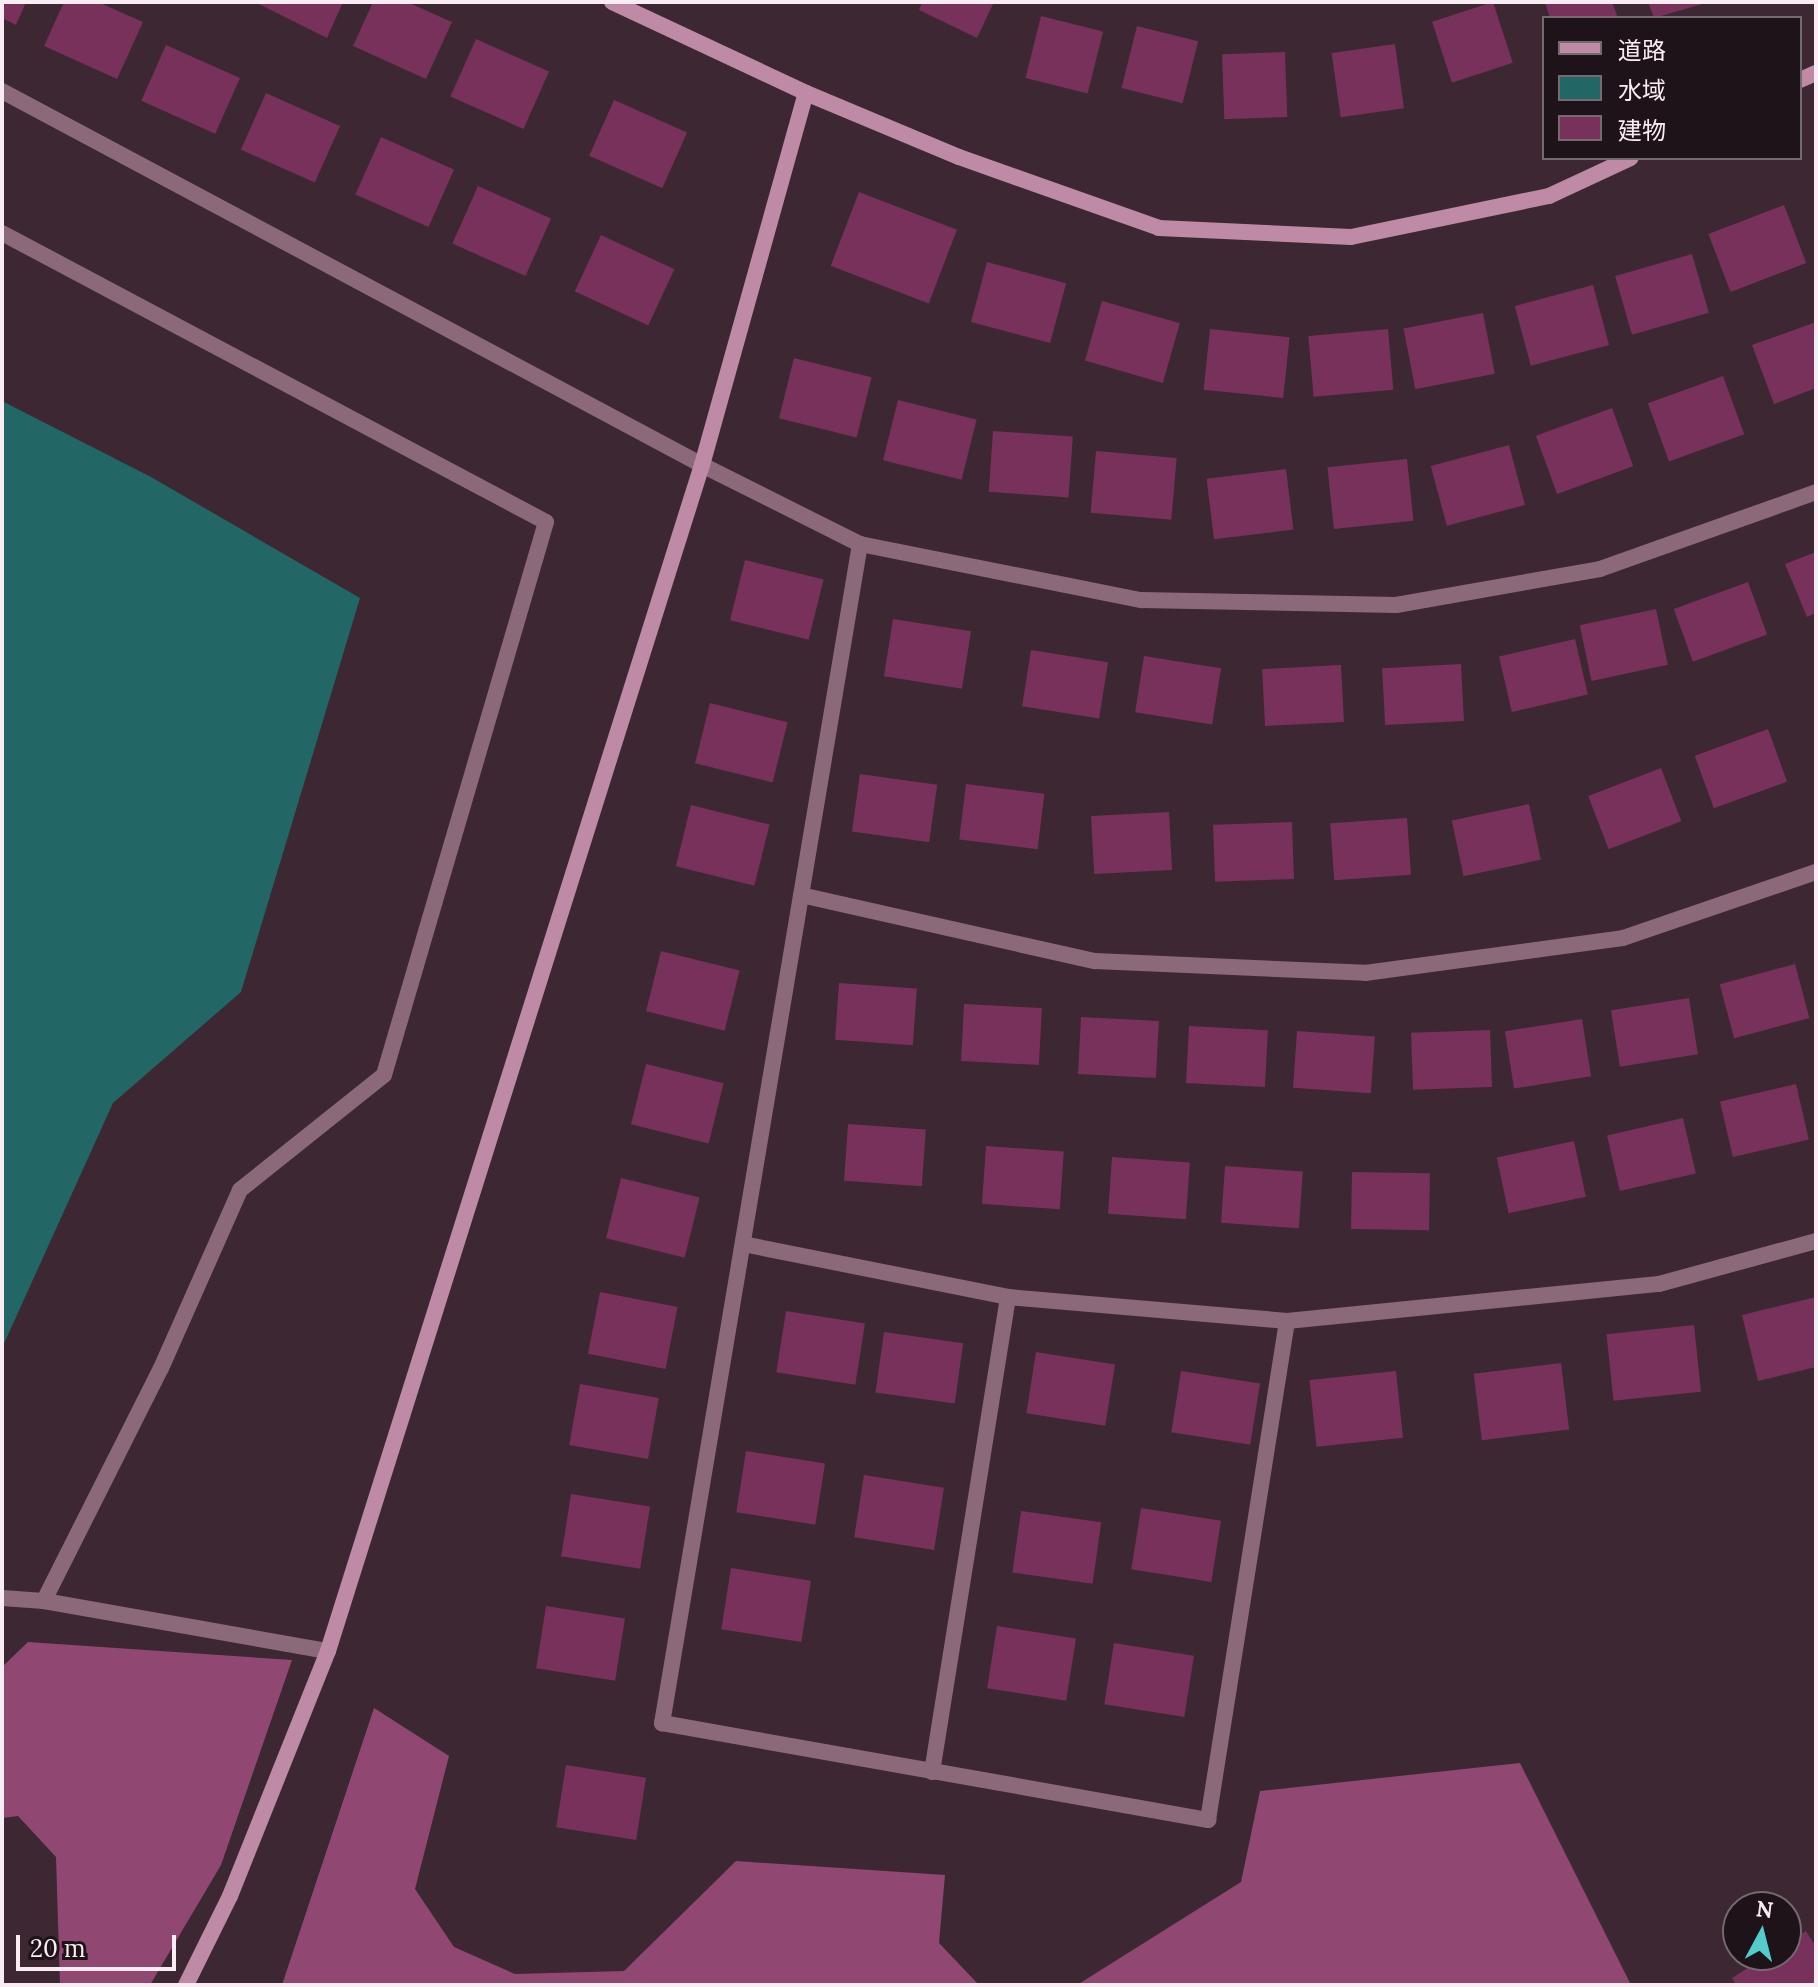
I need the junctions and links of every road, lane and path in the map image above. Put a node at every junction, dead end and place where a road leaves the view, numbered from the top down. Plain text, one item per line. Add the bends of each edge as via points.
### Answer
1 (612, 2) edge
2 (2, 91) edge
3 (806, 93) junction
4 (1627, 160) edge
5 (2, 233) edge
6 (702, 465) junction
7 (1816, 492) edge
8 (860, 544) junction
9 (1816, 872) edge
10 (801, 895) junction
11 (1816, 1241) edge
12 (743, 1244) junction
13 (1008, 1297) junction
14 (1287, 1321) junction
15 (2, 1598) edge
16 (44, 1601) junction
17 (328, 1651) junction
18 (932, 1772) junction
19 (186, 1985) edge

1 - 3 street
2 - 6 street
3 - 4 street via 959,157 1159,228 1351,237 1549,196
3 - 6 street
5 - 16 street via 546,522 384,1075 240,1190 161,1368
6 - 8 street
6 - 17 street
7 - 8 street via 1600,569 1396,605 1141,600
8 - 10 street
9 - 10 street via 1623,938 1365,973 1095,961
10 - 12 street
11 - 14 street via 1659,1284
12 - 13 street
12 - 18 street via 662,1723
13 - 14 street
13 - 18 street
14 - 18 street via 1208,1820
15 - 16 street
16 - 17 street
17 - 19 street via 230,1896

